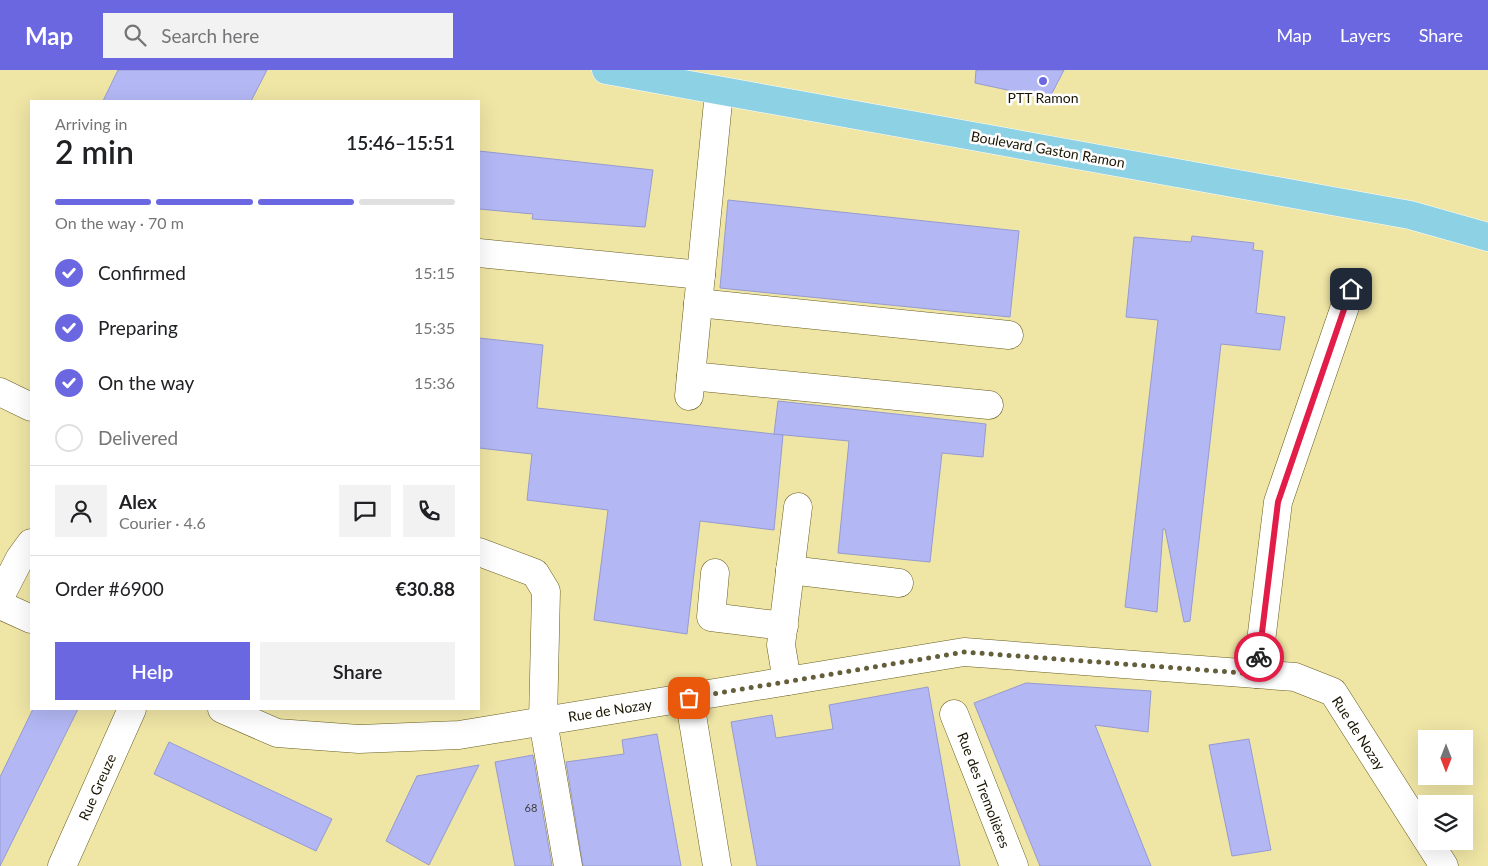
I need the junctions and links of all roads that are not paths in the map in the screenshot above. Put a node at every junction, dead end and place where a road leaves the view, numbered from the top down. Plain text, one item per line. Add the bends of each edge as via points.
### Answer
1 (606, 70) edge
2 (719, 92) junction
3 (1488, 237) edge
4 (480, 253) edge
5 (701, 275) junction
6 (1351, 289) dead end
7 (698, 302) junction
8 (1009, 335) dead end
9 (0, 392) edge
10 (989, 405) dead end
11 (30, 407) edge
12 (798, 508) dead end
13 (30, 545) edge
14 (480, 552) edge
15 (790, 570) junction
16 (715, 573) dead end
17 (899, 583) dead end
18 (0, 597) edge
19 (0, 604) edge
20 (30, 619) edge
21 (784, 626) junction
22 (1257, 674) junction
23 (788, 681) junction
24 (689, 698) junction
25 (132, 710) edge
26 (224, 710) edge
27 (954, 714) dead end
28 (543, 721) junction
29 (1418, 825) edge
30 (1434, 850) edge
31 (62, 866) edge
32 (568, 866) edge
33 (717, 866) edge
34 (1014, 866) edge
35 (1444, 866) edge

1 - 2 main road, Boulevard Gaston Ramon
2 - 3 main road, Boulevard Gaston Ramon via 1401,213
2 - 5 street
4 - 5 street
5 - 7 street
6 - 22 street via 1278,502
7 - 8 street
7 - 10 street via 690,386
9 - 11 street
12 - 15 street
13 - 18 street
14 - 28 street via 535,573 546,591
15 - 17 street
15 - 21 street
16 - 21 street via 711,617
19 - 20 street
21 - 23 street via 781,646
22 - 23 street, Rue de Nozay via 964,652
22 - 29 street, Rue de Nozay via 1295,677 1333,692
23 - 24 street, Rue de Nozay
24 - 28 street, Rue de Nozay
24 - 33 street
25 - 31 street, Rue Greuze
26 - 28 street, Rue de Nozay via 277,733 358,739 459,735
27 - 34 street, Rue des Tremolières
28 - 32 street
30 - 35 street

